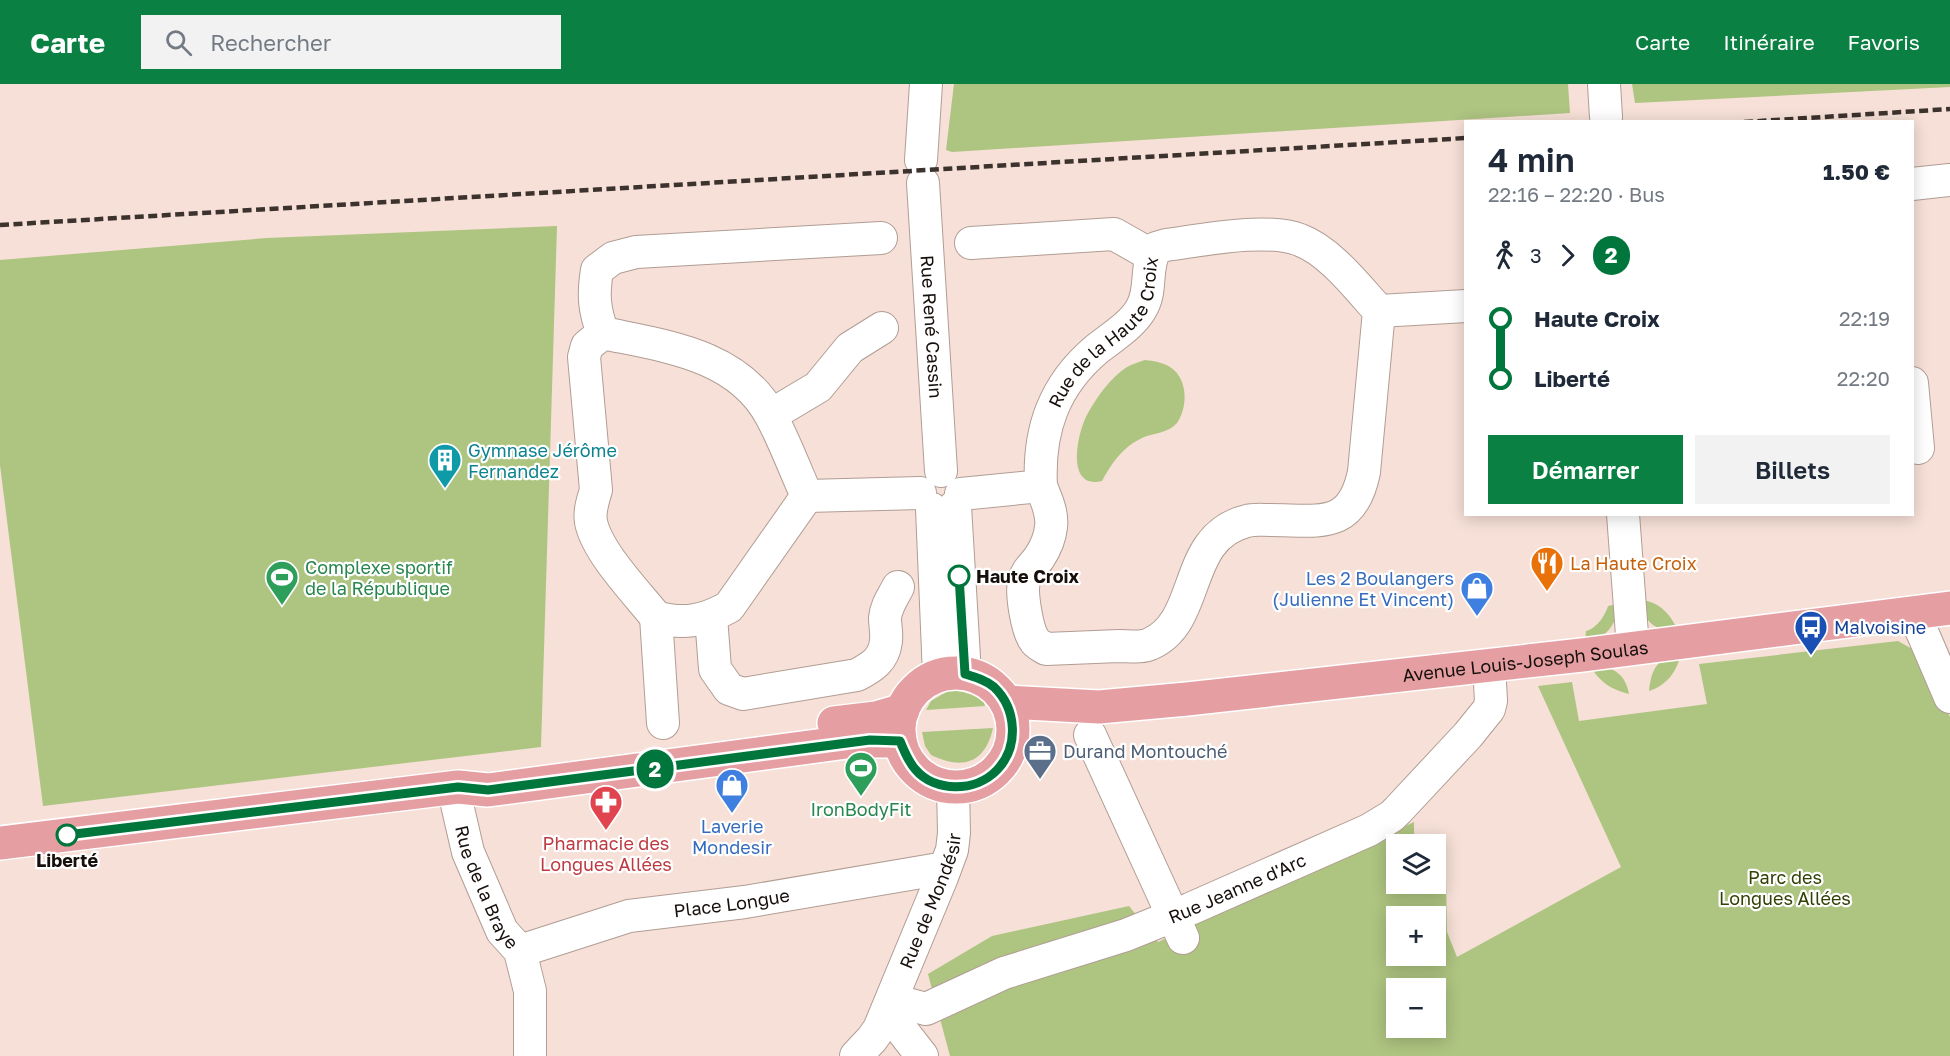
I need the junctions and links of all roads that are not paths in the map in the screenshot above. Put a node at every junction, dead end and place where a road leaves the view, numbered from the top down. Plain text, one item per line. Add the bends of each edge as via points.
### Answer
1 (926, 84) edge
2 (1605, 84) edge
3 (1606, 117) dead end
4 (1950, 180) edge
5 (1914, 184) edge
6 (881, 238) dead end
7 (972, 243) dead end
8 (1151, 255) junction
9 (1464, 306) edge
10 (1379, 311) junction
11 (882, 328) dead end
12 (603, 333) junction
13 (1914, 405) edge
14 (771, 415) junction
15 (1918, 448) dead end
16 (1041, 486) junction
17 (942, 494) junction
18 (807, 496) junction
19 (1623, 516) edge
20 (898, 587) dead end
21 (1950, 608) edge
22 (1914, 613) junction
23 (656, 617) junction
24 (711, 617) junction
25 (1633, 648) junction
26 (1489, 665) junction
27 (952, 674) junction
28 (1950, 697) edge
29 (1010, 717) junction
30 (1094, 721) junction
31 (663, 723) dead end
32 (902, 725) junction
33 (455, 787) junction
34 (952, 787) junction
35 (0, 843) edge
36 (945, 868) junction
37 (1178, 927) junction
38 (520, 951) junction
39 (890, 1014) junction
40 (530, 1056) edge
41 (855, 1056) edge
42 (922, 1056) edge

1 - 17 street, Rue René Cassin via 922,172
2 - 3 street
4 - 5 street
6 - 12 street via 636,252 613,258 597,270 593,293
7 - 8 street via 1114,234
8 - 10 street, Rue de la Haute Croix via 1156,248 1166,245 1265,233 1284,235 1318,250
8 - 16 street, Rue de la Haute Croix via 1148,293 1142,308 1085,358 1058,394 1042,442
9 - 10 street
10 - 16 street, Rue de la Haute Croix via 1360,492 1348,509 1331,519 1247,521 1219,533 1206,548 1176,622 1163,637 1148,645 1046,649 1035,641 1029,629 1023,582 1046,546 1052,526
11 - 14 street via 850,348 818,387
12 - 14 street via 686,351 724,368 758,396
12 - 23 street via 587,346 584,357 596,490 590,520 600,546
13 - 15 street
14 - 18 street
16 - 17 street
17 - 18 street
17 - 27 street, Rue René Cassin
18 - 24 street via 729,607
19 - 25 street
20 - 24 street via 887,606 887,641 874,667 857,675 743,694 729,689 715,669
21 - 22 main road, Avenue Louis-Joseph Soulas
22 - 25 main road, Avenue Louis-Joseph Soulas
22 - 28 street
23 - 24 street via 690,622
23 - 31 street
25 - 26 main road, Avenue Louis-Joseph Soulas
26 - 30 main road, Avenue Louis-Joseph Soulas via 1187,699
26 - 37 street, Rue Jeanne d'Arc via 1489,709 1392,816
27 - 29 main road via 993,686
27 - 32 main road via 927,681 916,690
29 - 30 main road, Avenue Louis-Joseph Soulas
29 - 34 main road via 1004,761 996,772 973,785
30 - 37 street
32 - 33 main road via 876,718 484,774
32 - 34 main road via 906,757 916,770 929,780
33 - 35 main road
33 - 38 street, Rue de la Braye via 468,852 502,931
34 - 36 street, Rue de Mondésir via 954,833
36 - 38 street, Place Longue via 745,903 629,916
36 - 39 street, Rue de Mondésir
37 - 39 street, Rue Jeanne d'Arc via 1126,934 1004,973 926,1009
38 - 40 street, Rue de la Braye via 530,991
39 - 41 street
39 - 42 street

